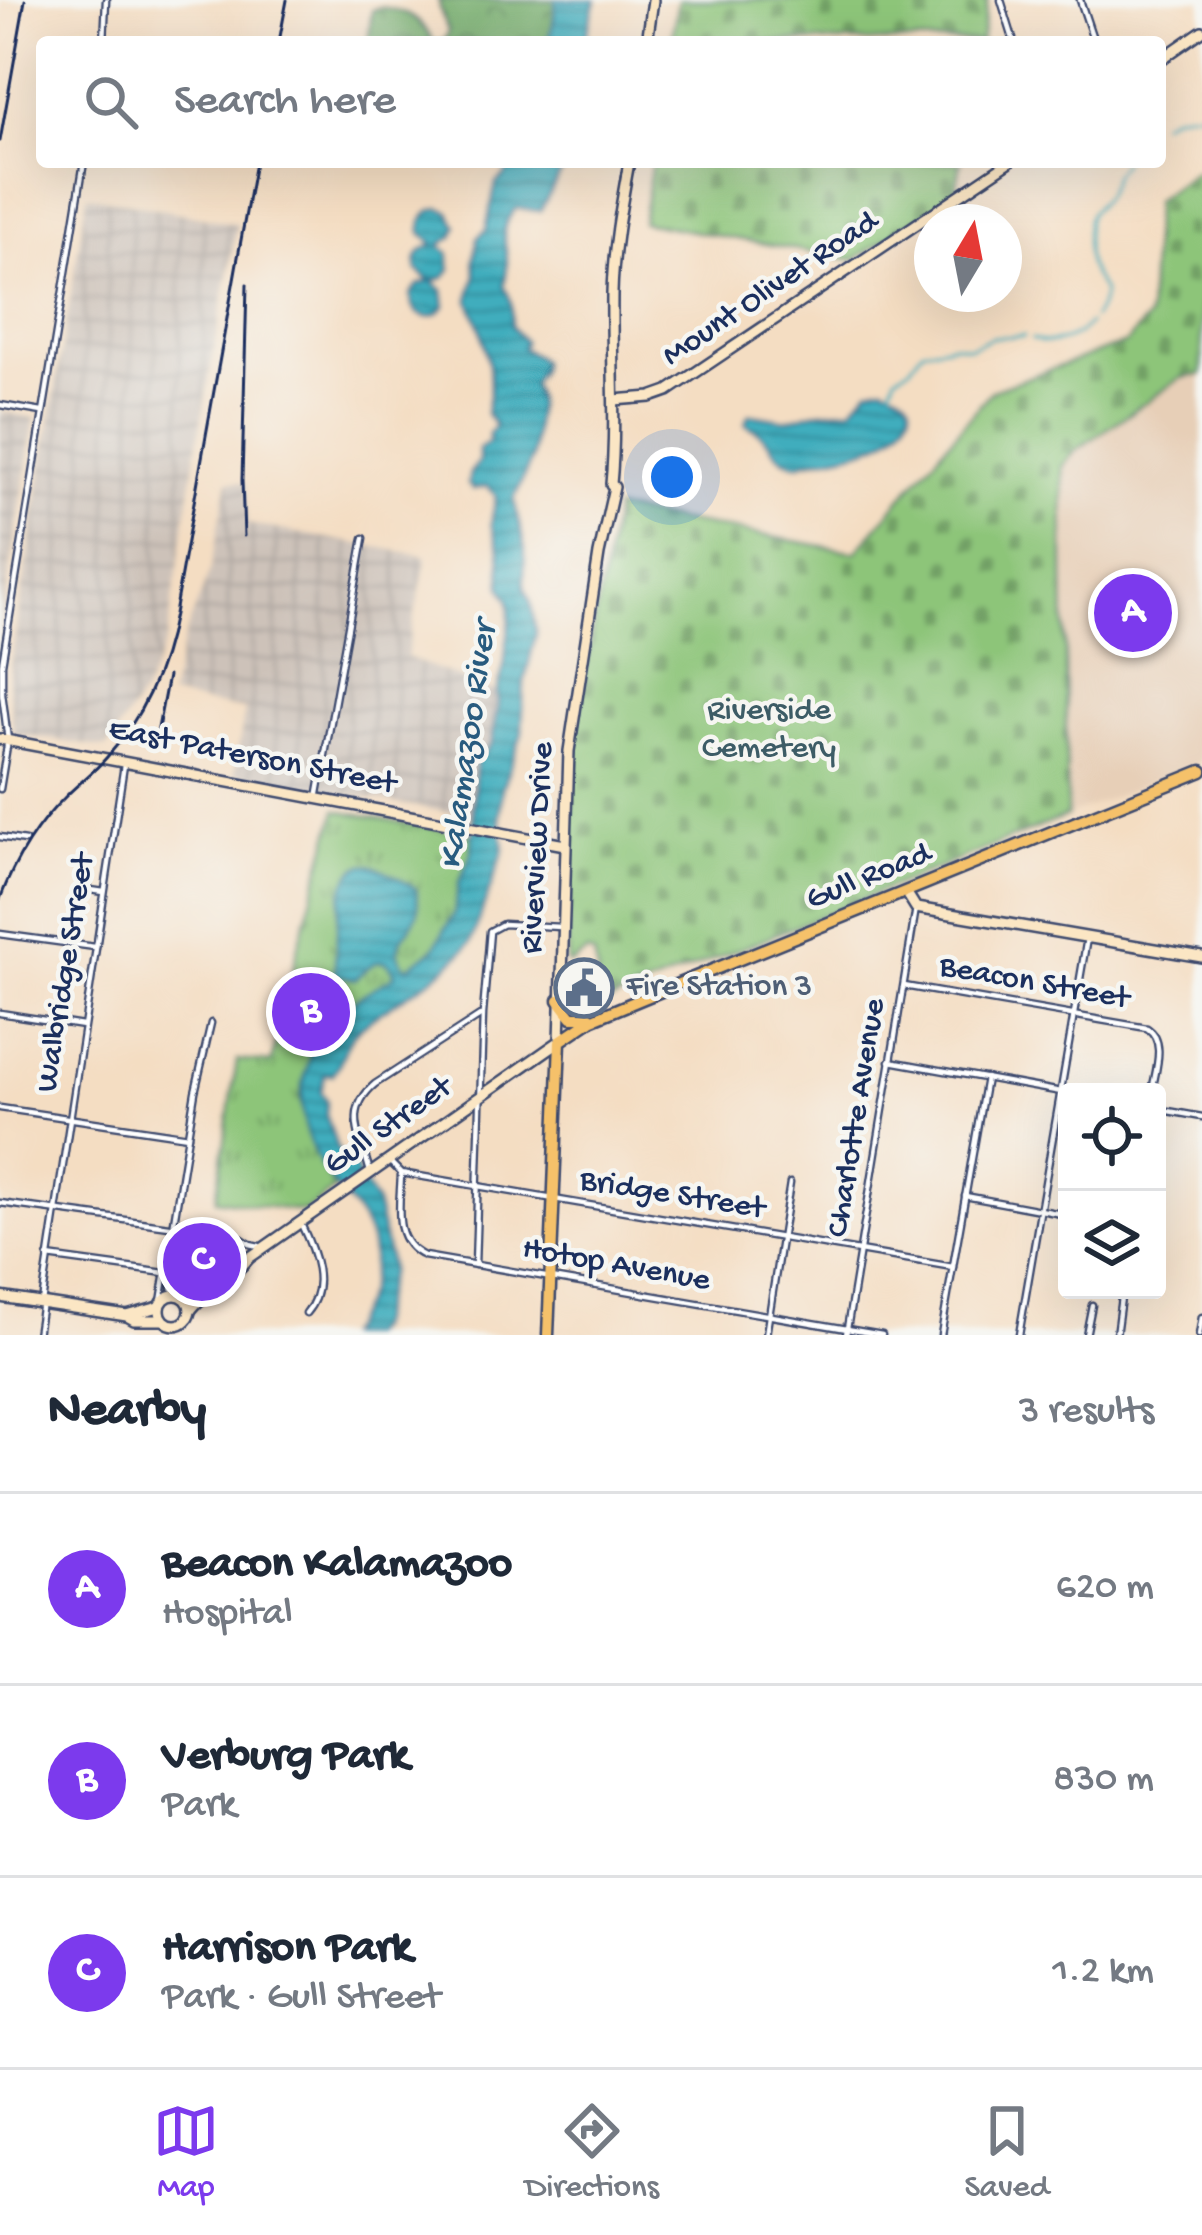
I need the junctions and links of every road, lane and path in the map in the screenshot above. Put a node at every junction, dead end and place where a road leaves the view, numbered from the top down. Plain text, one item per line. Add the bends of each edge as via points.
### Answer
1 (106, 0) edge
2 (653, 0) edge
3 (1001, 0) edge
4 (1081, 0) edge
5 (1202, 31) edge
6 (104, 36) edge
7 (648, 36) edge
8 (1013, 36) edge
9 (1092, 36) edge
10 (1166, 56) edge
11 (83, 168) edge
12 (628, 168) edge
13 (1000, 168) edge
14 (614, 400) junction
15 (0, 405) edge
16 (43, 412) junction
17 (364, 538) dead end
18 (2, 717) edge
19 (4, 740) edge
20 (125, 761) junction
21 (1202, 771) edge
22 (0, 789) edge
23 (317, 799) junction
24 (0, 837) edge
25 (25, 841) dead end
26 (565, 845) junction
27 (84, 889) dead end
28 (104, 892) junction
29 (906, 892) junction
30 (916, 908) junction
31 (561, 927) junction
32 (0, 934) edge
33 (1088, 937) junction
34 (96, 947) junction
35 (1202, 957) edge
36 (904, 986) junction
37 (559, 1000) junction
38 (0, 1012) edge
39 (483, 1014) junction
40 (605, 1014) junction
41 (1074, 1015) junction
42 (212, 1023) dead end
43 (85, 1026) junction
44 (560, 1041) junction
45 (890, 1060) junction
46 (986, 1078) junction
47 (1065, 1083) edge
48 (1153, 1083) edge
49 (1058, 1091) edge
50 (480, 1097) junction
51 (0, 1108) edge
52 (1166, 1111) edge
53 (1202, 1117) edge
54 (70, 1118) junction
55 (1058, 1122) edge
56 (188, 1136) junction
57 (388, 1160) junction
58 (369, 1173) junction
59 (401, 1173) junction
60 (790, 1183) dead end
61 (477, 1187) junction
62 (965, 1196) junction
63 (555, 1201) junction
64 (0, 1203) edge
65 (1040, 1210) junction
66 (55, 1211) junction
67 (1058, 1213) edge
68 (299, 1222) junction
69 (172, 1228) junction
70 (230, 1235) junction
71 (782, 1238) junction
72 (265, 1247) junction
73 (861, 1250) junction
74 (48, 1257) junction
75 (249, 1258) junction
76 (236, 1262) junction
77 (475, 1265) junction
78 (953, 1268) junction
79 (166, 1269) junction
80 (552, 1279) junction
81 (179, 1296) junction
82 (0, 1298) edge
83 (1121, 1299) edge
84 (41, 1303) junction
85 (160, 1304) junction
86 (1092, 1305) dead end
87 (190, 1311) junction
88 (306, 1313) dead end
89 (128, 1316) junction
90 (1202, 1316) edge
91 (769, 1317) junction
92 (164, 1328) edge
93 (847, 1332) edge
94 (37, 1335) edge
95 (548, 1335) edge
96 (766, 1335) edge
97 (883, 1335) edge
98 (941, 1335) edge
99 (1019, 1335) edge
100 (1086, 1335) edge
101 (1116, 1335) edge
102 (1199, 1335) edge

1 - 6 street
2 - 7 street
3 - 8 street
4 - 9 street
5 - 10 street
11 - 16 street
12 - 14 street, Riverview Drive via 612,287
13 - 14 street, Mount Olivet Road via 668,391
14 - 26 street, Riverview Drive via 611,484 573,718
15 - 16 street
16 - 18 street via 2,664
17 - 23 street
18 - 19 street
19 - 20 street, East Paterson Street
19 - 22 street
20 - 23 street, East Paterson Street
20 - 28 street, Walbridge Street
21 - 29 main road, Gull Road
23 - 26 street, East Paterson Street
24 - 25 street
26 - 31 street, Riverview Drive
27 - 28 street
28 - 34 street, Walbridge Street
29 - 30 street
29 - 40 main road, Gull Road
30 - 33 street
30 - 36 street, Charlotte Avenue
31 - 37 street, Riverview Drive
31 - 39 street via 496,926
32 - 34 street
33 - 35 street
33 - 41 street
34 - 43 street, Walbridge Street
36 - 41 street, Beacon Street
36 - 45 street, Charlotte Avenue
37 - 40 main road via 574,1018
37 - 44 street, Riverview Drive
38 - 43 street
39 - 50 street
39 - 58 street via 358,1102
40 - 44 main road, Gull Road
41 - 47 street
41 - 48 street, Beacon Street via 1155,1033
42 - 56 street
43 - 54 street, Walbridge Street
44 - 50 street, Gull Street
44 - 63 main road, Riverview Drive
45 - 46 street
45 - 73 street, Charlotte Avenue
46 - 49 street
46 - 62 street
50 - 57 street, Gull Street
50 - 61 street
51 - 54 street
52 - 53 street
54 - 56 street
54 - 66 street, Walbridge Street
55 - 65 street
56 - 69 street
57 - 58 street, Gull Street
57 - 59 street
58 - 68 street, Gull Street
59 - 61 street, Bridge Street
59 - 77 street, Hotop Avenue via 404,1241 431,1258
60 - 71 street
61 - 63 street, Bridge Street
61 - 77 street
62 - 65 street
62 - 78 street
63 - 71 street, Bridge Street
63 - 80 main road, Riverview Drive
64 - 66 street
65 - 67 street
65 - 99 street
66 - 69 street
66 - 74 street, Walbridge Street
68 - 72 street, Gull Street
68 - 88 street via 318,1274
69 - 70 street
69 - 79 street
70 - 72 street
70 - 76 street
71 - 73 street, Bridge Street
71 - 91 street
72 - 75 street, Gull Street
73 - 78 street, Bridge Street
73 - 93 street, Charlotte Avenue
74 - 79 street
74 - 84 street, Walbridge Street
75 - 76 street, Gull Street
75 - 87 street, Gull Street
76 - 81 street, Gull Street
77 - 80 street, Hotop Avenue
78 - 98 street
79 - 81 street
79 - 85 street
80 - 91 street, Hotop Avenue
80 - 95 main road, Riverview Drive
81 - 85 street, Gull Street
81 - 87 street
82 - 84 street
83 - 101 street
84 - 89 street
84 - 94 street, Walbridge Street
85 - 89 street, Gull Street
85 - 92 street
86 - 100 street
87 - 92 street, Gull Street via 186,1321
89 - 92 street
90 - 102 street
91 - 93 street, Hotop Avenue
91 - 96 street
93 - 97 street, Hotop Avenue

